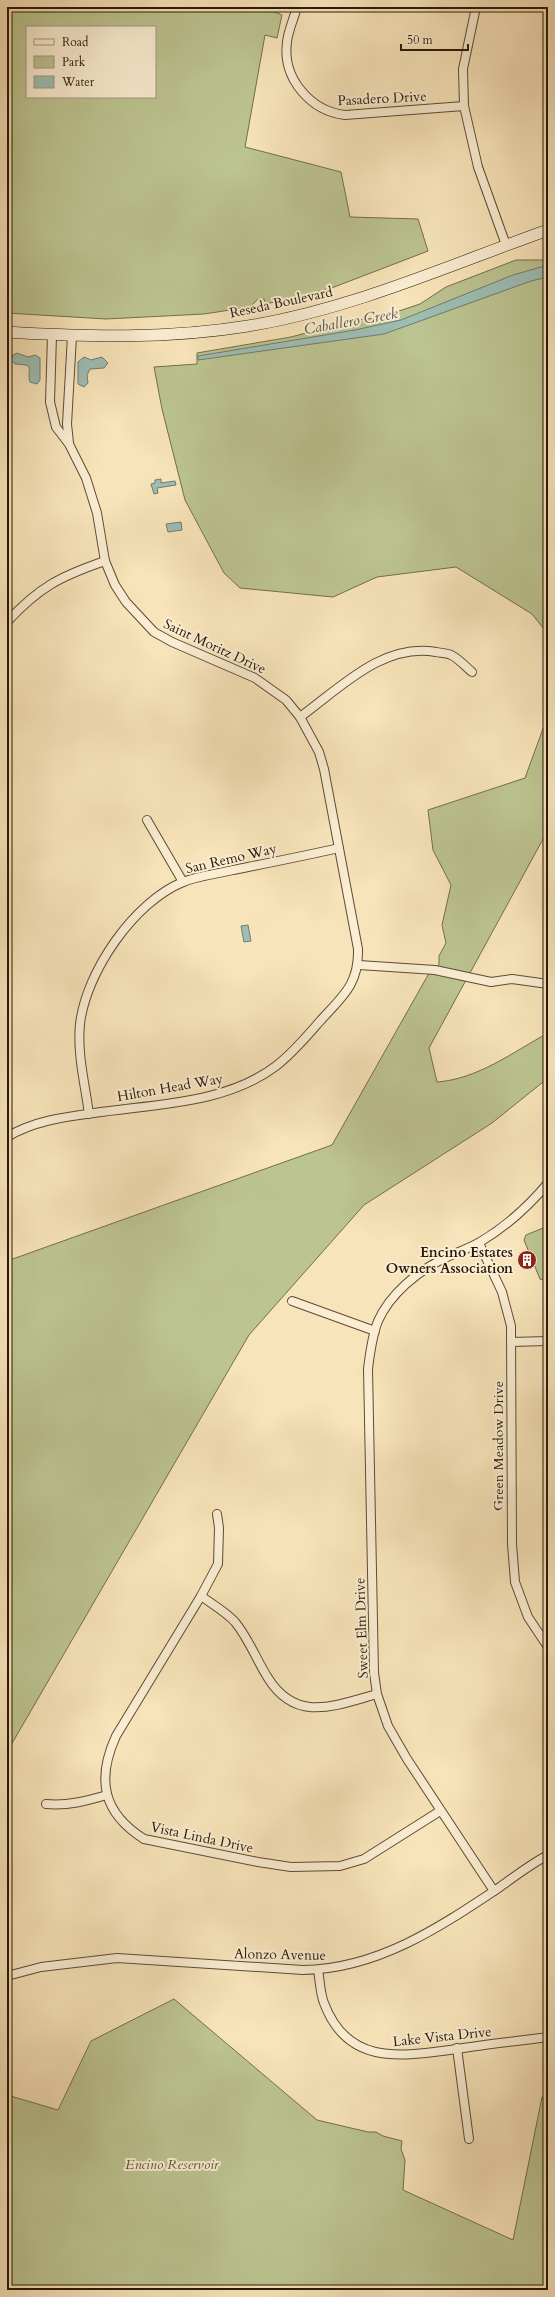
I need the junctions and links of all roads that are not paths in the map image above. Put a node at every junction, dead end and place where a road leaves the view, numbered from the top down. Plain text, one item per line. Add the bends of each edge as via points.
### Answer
1 (298, 7) edge
2 (476, 7) edge
3 (464, 106) junction
4 (548, 230) edge
5 (506, 245) junction
6 (7, 332) edge
7 (52, 334) junction
8 (72, 336) junction
9 (69, 444) junction
10 (105, 561) junction
11 (7, 622) edge
12 (472, 672) dead end
13 (300, 718) junction
14 (147, 820) dead end
15 (339, 848) junction
16 (183, 882) junction
17 (359, 965) junction
18 (548, 984) edge
19 (89, 1114) junction
20 (7, 1137) edge
21 (548, 1183) edge
22 (479, 1243) junction
23 (292, 1301) dead end
24 (375, 1331) junction
25 (548, 1341) edge
26 (511, 1342) junction
27 (216, 1514) dead end
28 (201, 1596) junction
29 (548, 1647) edge
30 (377, 1694) junction
31 (107, 1795) junction
32 (46, 1804) dead end
33 (440, 1811) junction
34 (548, 1855) edge
35 (494, 1890) junction
36 (318, 1970) junction
37 (7, 1976) edge
38 (548, 2037) edge
39 (457, 2048) junction
40 (469, 2139) dead end

1 - 3 street, Pasadero Drive via 287,42 287,59 291,76 303,94 317,106 331,113 345,115
2 - 3 street via 463,69
3 - 5 street via 478,167
4 - 5 main road, Reseda Boulevard
5 - 8 main road, Reseda Boulevard via 350,302 249,326 144,337
6 - 7 main road, Reseda Boulevard
7 - 8 main road, Reseda Boulevard
7 - 9 street, Saint Moritz Drive via 50,402 56,427
8 - 9 street, Saint Moritz Drive via 67,424
9 - 10 street, Saint Moritz Drive via 86,478 97,513
10 - 11 street via 68,574 48,585
10 - 13 street, Saint Moritz Drive via 115,585 126,602 154,632 255,678 286,700
12 - 13 street via 450,655 428,650 408,651 384,658 366,669
13 - 15 street, Saint Moritz Drive via 319,752
14 - 16 street
15 - 16 street, San Remo Way
15 - 17 street, Hilton Head Way
16 - 19 street, San Remo Way via 160,894 143,908 114,945 90,987 83,1009 79,1043
17 - 18 street via 435,970 491,982 512,979
17 - 19 street, Hilton Head Way via 349,990 294,1050 277,1066 257,1078 208,1097
19 - 20 street, Hilton Head Way via 42,1122
21 - 22 street, Sweet Elm Drive via 518,1216
22 - 24 street, Sweet Elm Drive via 423,1270 388,1305
22 - 26 street, Green Meadow Drive via 502,1292
23 - 24 street
24 - 30 street, Sweet Elm Drive via 368,1369 374,1673
25 - 26 street
26 - 29 street, Green Meadow Drive via 512,1544 515,1582 528,1617
27 - 28 street, Vista Linda Drive via 219,1534 218,1564
28 - 30 street via 234,1621 246,1637 268,1678 286,1700 300,1707 316,1708
28 - 31 street, Vista Linda Drive via 111,1747 104,1774
30 - 33 street, Sweet Elm Drive via 388,1726
31 - 32 street via 78,1803
31 - 33 street, Vista Linda Drive via 117,1816 129,1829 144,1839 291,1867 340,1866 364,1859
33 - 35 street, Sweet Elm Drive
34 - 35 street, Alonzo Avenue
35 - 36 street, Alonzo Avenue via 432,1932 396,1950
36 - 37 street, Alonzo Avenue via 117,1958 41,1967
36 - 39 street, Lake Vista Drive via 328,2013 344,2036 355,2044 377,2054 394,2055
38 - 39 street, Lake Vista Drive
39 - 40 street

